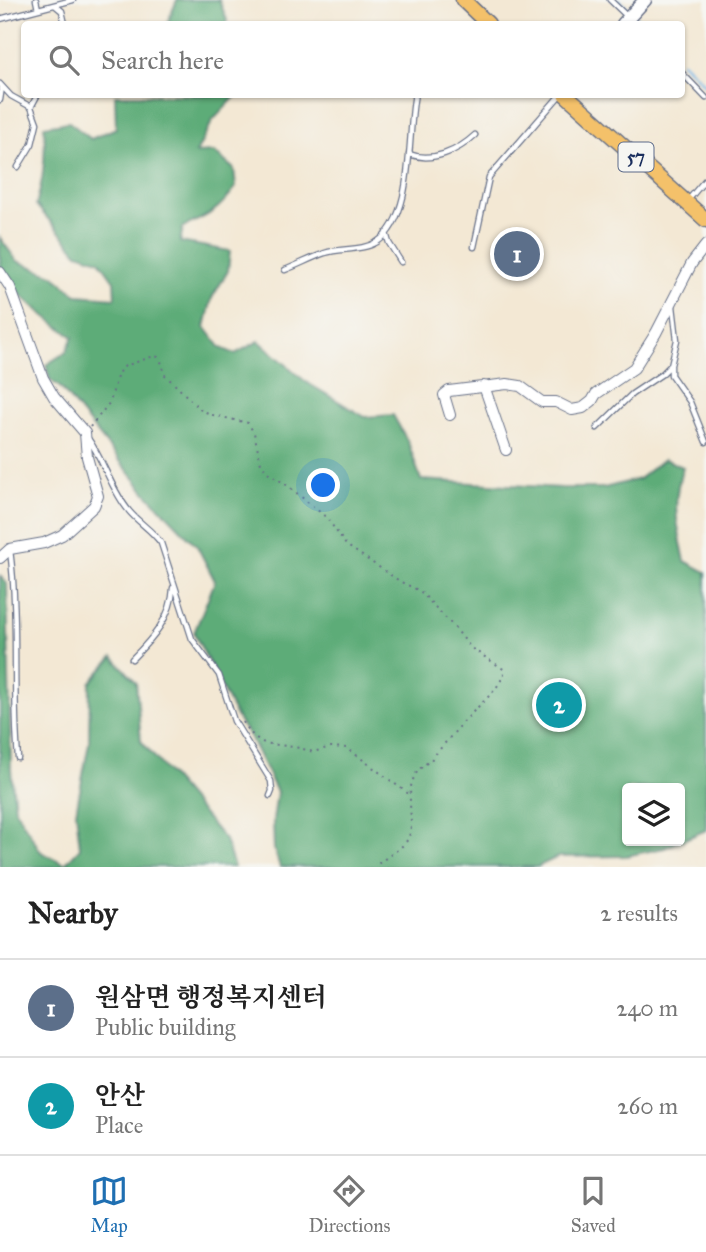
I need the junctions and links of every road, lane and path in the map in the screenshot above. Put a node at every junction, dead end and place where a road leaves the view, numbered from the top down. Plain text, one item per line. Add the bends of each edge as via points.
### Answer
1 (36, 0) edge
2 (73, 0) edge
3 (463, 0) edge
4 (610, 0) edge
5 (56, 6) junction
6 (38, 9) junction
7 (634, 15) edge
8 (0, 19) edge
9 (64, 21) edge
10 (481, 21) edge
11 (685, 77) edge
12 (1, 85) edge
13 (36, 98) edge
14 (414, 98) edge
15 (559, 98) edge
16 (568, 98) edge
17 (706, 98) edge
18 (0, 100) edge
19 (30, 107) junction
20 (475, 135) dead end
21 (409, 154) junction
22 (18, 167) dead end
23 (706, 179) edge
24 (686, 202) junction
25 (706, 220) edge
26 (386, 233) junction
27 (706, 245) edge
28 (474, 247) dead end
29 (401, 261) dead end
30 (285, 270) dead end
31 (0, 272) edge
32 (674, 298) junction
33 (671, 365) junction
34 (484, 386) junction
35 (450, 415) dead end
36 (597, 428) dead end
37 (84, 432) junction
38 (706, 442) edge
39 (506, 450) dead end
40 (10, 549) junction
41 (0, 558) edge
42 (173, 584) junction
43 (132, 659) dead end
44 (233, 717) junction
45 (18, 758) dead end
46 (411, 795) junction
47 (270, 796) dead end
48 (378, 867) edge

1 - 6 lane
2 - 5 lane
3 - 10 main road
4 - 7 lane
5 - 6 lane
5 - 9 lane
6 - 8 lane
11 - 17 lane
12 - 18 lane
12 - 19 lane
13 - 19 lane
14 - 21 lane
15 - 28 lane via 489,177
16 - 24 main road, 57
19 - 22 lane via 37,123 32,144
20 - 21 lane via 450,152 421,159
21 - 26 lane via 405,189
23 - 24 lane
24 - 25 main road, 57
26 - 29 lane
26 - 30 lane via 376,242 325,253
27 - 32 street
31 - 37 street via 10,287 43,378
32 - 33 lane via 677,340
32 - 34 street via 634,368 583,408 572,410 556,402 542,402 520,386
33 - 36 lane
33 - 38 lane via 671,374 690,402
34 - 35 street via 444,395
34 - 39 street
37 - 40 street via 98,496 94,506 62,535 44,544
37 - 42 lane via 127,510 161,542
37 - 46 path via 110,402 118,373 125,366 158,357 164,374 201,410 248,423 266,471 327,518 346,545 420,591 471,648 505,670 493,692 415,774
40 - 41 street
40 - 45 lane
42 - 43 lane via 167,617
42 - 44 lane via 192,639 219,675
44 - 46 path via 264,743 313,752 346,748
44 - 47 lane via 271,781
46 - 48 path via 405,844

